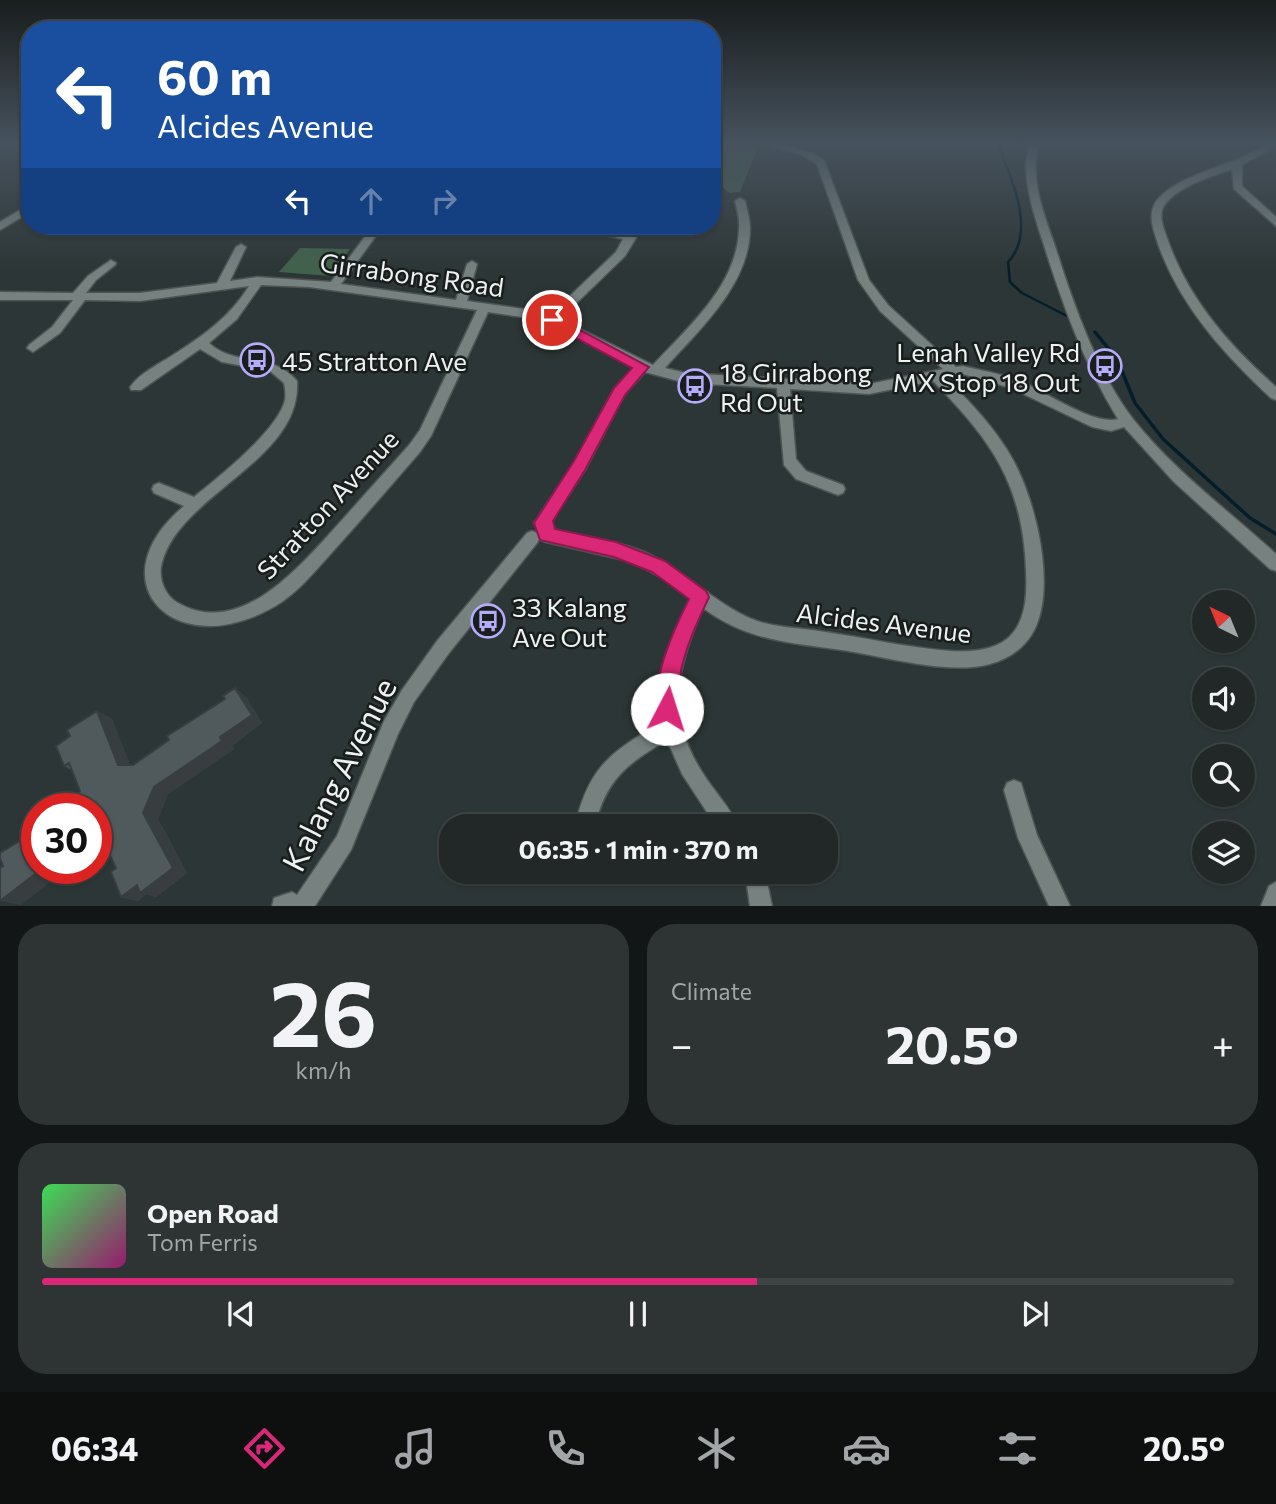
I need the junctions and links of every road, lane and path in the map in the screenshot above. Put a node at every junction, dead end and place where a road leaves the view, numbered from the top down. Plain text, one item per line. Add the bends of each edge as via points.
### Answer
1 (829, 185) edge
2 (1034, 185) edge
3 (1191, 185) edge
4 (1232, 185) edge
5 (1237, 187) joint
6 (740, 201) dead end
7 (21, 213) edge
8 (1276, 223) edge
9 (0, 228) edge
10 (371, 235) edge
11 (618, 235) edge
12 (632, 235) edge
13 (631, 238) junction
14 (241, 247) dead end
15 (111, 263) dead end
16 (472, 264) dead end
17 (257, 281) junction
18 (222, 285) junction
19 (334, 286) junction
20 (0, 296) edge
21 (80, 296) junction
22 (460, 304) junction
23 (484, 307) junction
24 (552, 320) junction
25 (201, 343) junction
26 (33, 348) dead end
27 (648, 369) junction
28 (953, 370) junction
29 (935, 375) junction
30 (783, 384) junction
31 (136, 387) dead end
32 (1276, 395) edge
33 (1127, 421) junction
34 (159, 489) dead end
35 (838, 489) dead end
36 (195, 505) junction
37 (540, 532) junction
38 (1276, 564) edge
39 (700, 597) junction
40 (670, 728) junction
41 (1014, 790) dead end
42 (587, 814) edge
43 (720, 814) edge
44 (757, 884) edge
45 (1276, 893) edge
46 (282, 905) edge
47 (300, 905) edge
48 (761, 905) edge
49 (1060, 905) edge
50 (1271, 905) edge

1 - 28 street via 864,280 884,307
2 - 33 street via 1054,257 1092,354
3 - 32 street via 1159,201 1156,218 1181,285 1234,356
4 - 5 street
5 - 8 street
6 - 27 street, Kalang Avenue via 746,228 724,292
7 - 9 street
10 - 19 street
11 - 13 street
12 - 13 street
13 - 24 street via 621,254
14 - 18 street
15 - 21 street via 92,278
16 - 22 street
17 - 18 street, Girrabong Road
17 - 19 street, Girrabong Road
17 - 25 street via 227,323
18 - 21 street, Girrabong Road via 150,296
19 - 22 street, Girrabong Road
20 - 21 street, Girrabong Road
21 - 26 street via 56,330
22 - 23 street, Girrabong Road
23 - 24 street, Girrabong Road
23 - 36 street, Stratton Avenue via 421,440 302,575 276,597 246,613 213,620 184,617 161,603 152,580 154,558 167,532
24 - 27 street, Girrabong Road
25 - 31 street
25 - 36 street, Stratton Avenue via 218,358 279,370 295,390 290,409 276,429
27 - 30 street, Girrabong Road via 700,380
27 - 37 street, Kalang Avenue via 620,392
28 - 29 street, Girrabong Road
28 - 33 street, Girrabong Road via 1005,380 1093,422 1111,426
29 - 30 street, Girrabong Road via 869,389
29 - 39 street, Alcides Avenue via 1008,461 1023,497 1035,585 1030,616 1017,641 989,657 950,659 757,629
30 - 35 street via 789,461 801,475
33 - 38 street
34 - 36 street
37 - 39 street, Alcides Avenue via 636,556 668,572
37 - 47 street, Kalang Avenue via 408,696 344,843
39 - 40 street via 671,668
40 - 42 street via 625,755 601,777
40 - 43 street via 685,764
41 - 49 street via 1030,845
44 - 48 street
45 - 50 street
46 - 47 street

